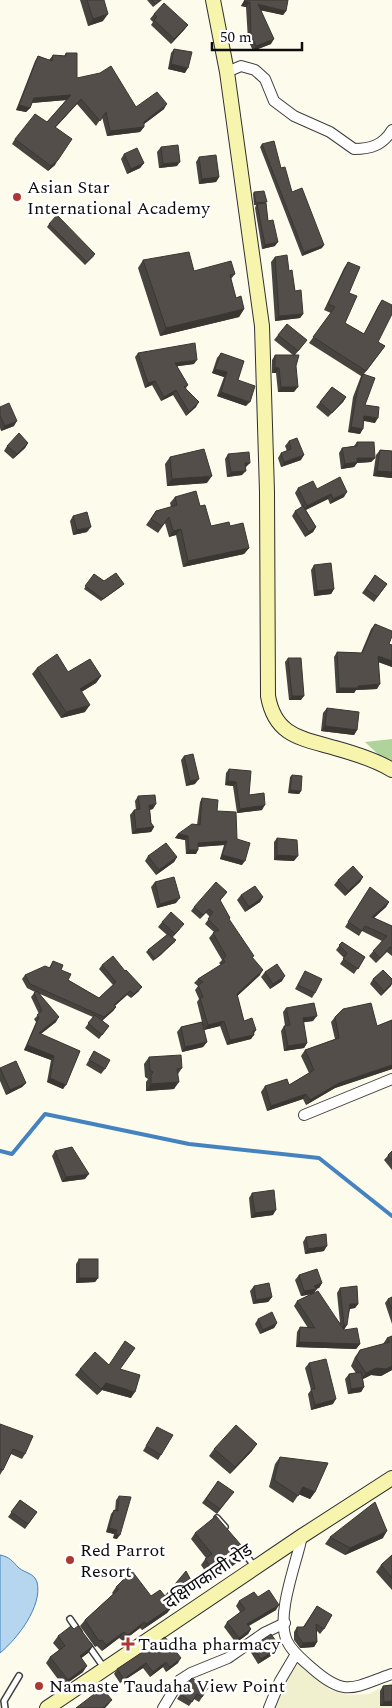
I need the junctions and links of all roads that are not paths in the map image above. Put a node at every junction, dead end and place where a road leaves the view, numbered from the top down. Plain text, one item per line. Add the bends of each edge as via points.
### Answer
1 (213, 0) edge
2 (227, 72) junction
3 (392, 130) edge
4 (392, 770) edge
5 (392, 1079) edge
6 (304, 1115) dead end
7 (392, 1478) edge
8 (218, 1518) edge
9 (228, 1532) edge
10 (302, 1536) junction
11 (239, 1546) edge
12 (255, 1568) junction
13 (70, 1619) dead end
14 (285, 1623) junction
15 (296, 1654) junction
16 (105, 1669) junction
17 (392, 1674) edge
18 (19, 1676) dead end
19 (5, 1708) edge
20 (47, 1708) edge
21 (162, 1708) edge
22 (269, 1708) edge

1 - 2 main road
2 - 3 street via 242,66 255,70 265,79 274,101 294,116 330,132 354,149 375,146 386,140
2 - 4 main road via 262,326 270,710 278,722 300,739 336,748
5 - 6 street
7 - 10 main road, दक्षिणकाली रोड
8 - 9 lane
10 - 12 main road, दक्षिणकाली रोड
10 - 14 street via 287,1591
11 - 12 lane
12 - 16 main road, दक्षिणकाली रोड
13 - 16 lane
14 - 15 street via 287,1641
14 - 21 street via 228,1658 180,1680
15 - 17 street via 330,1684 346,1688
15 - 22 street
16 - 20 main road, दक्षिणकाली रोड
18 - 19 lane via 4,1701

